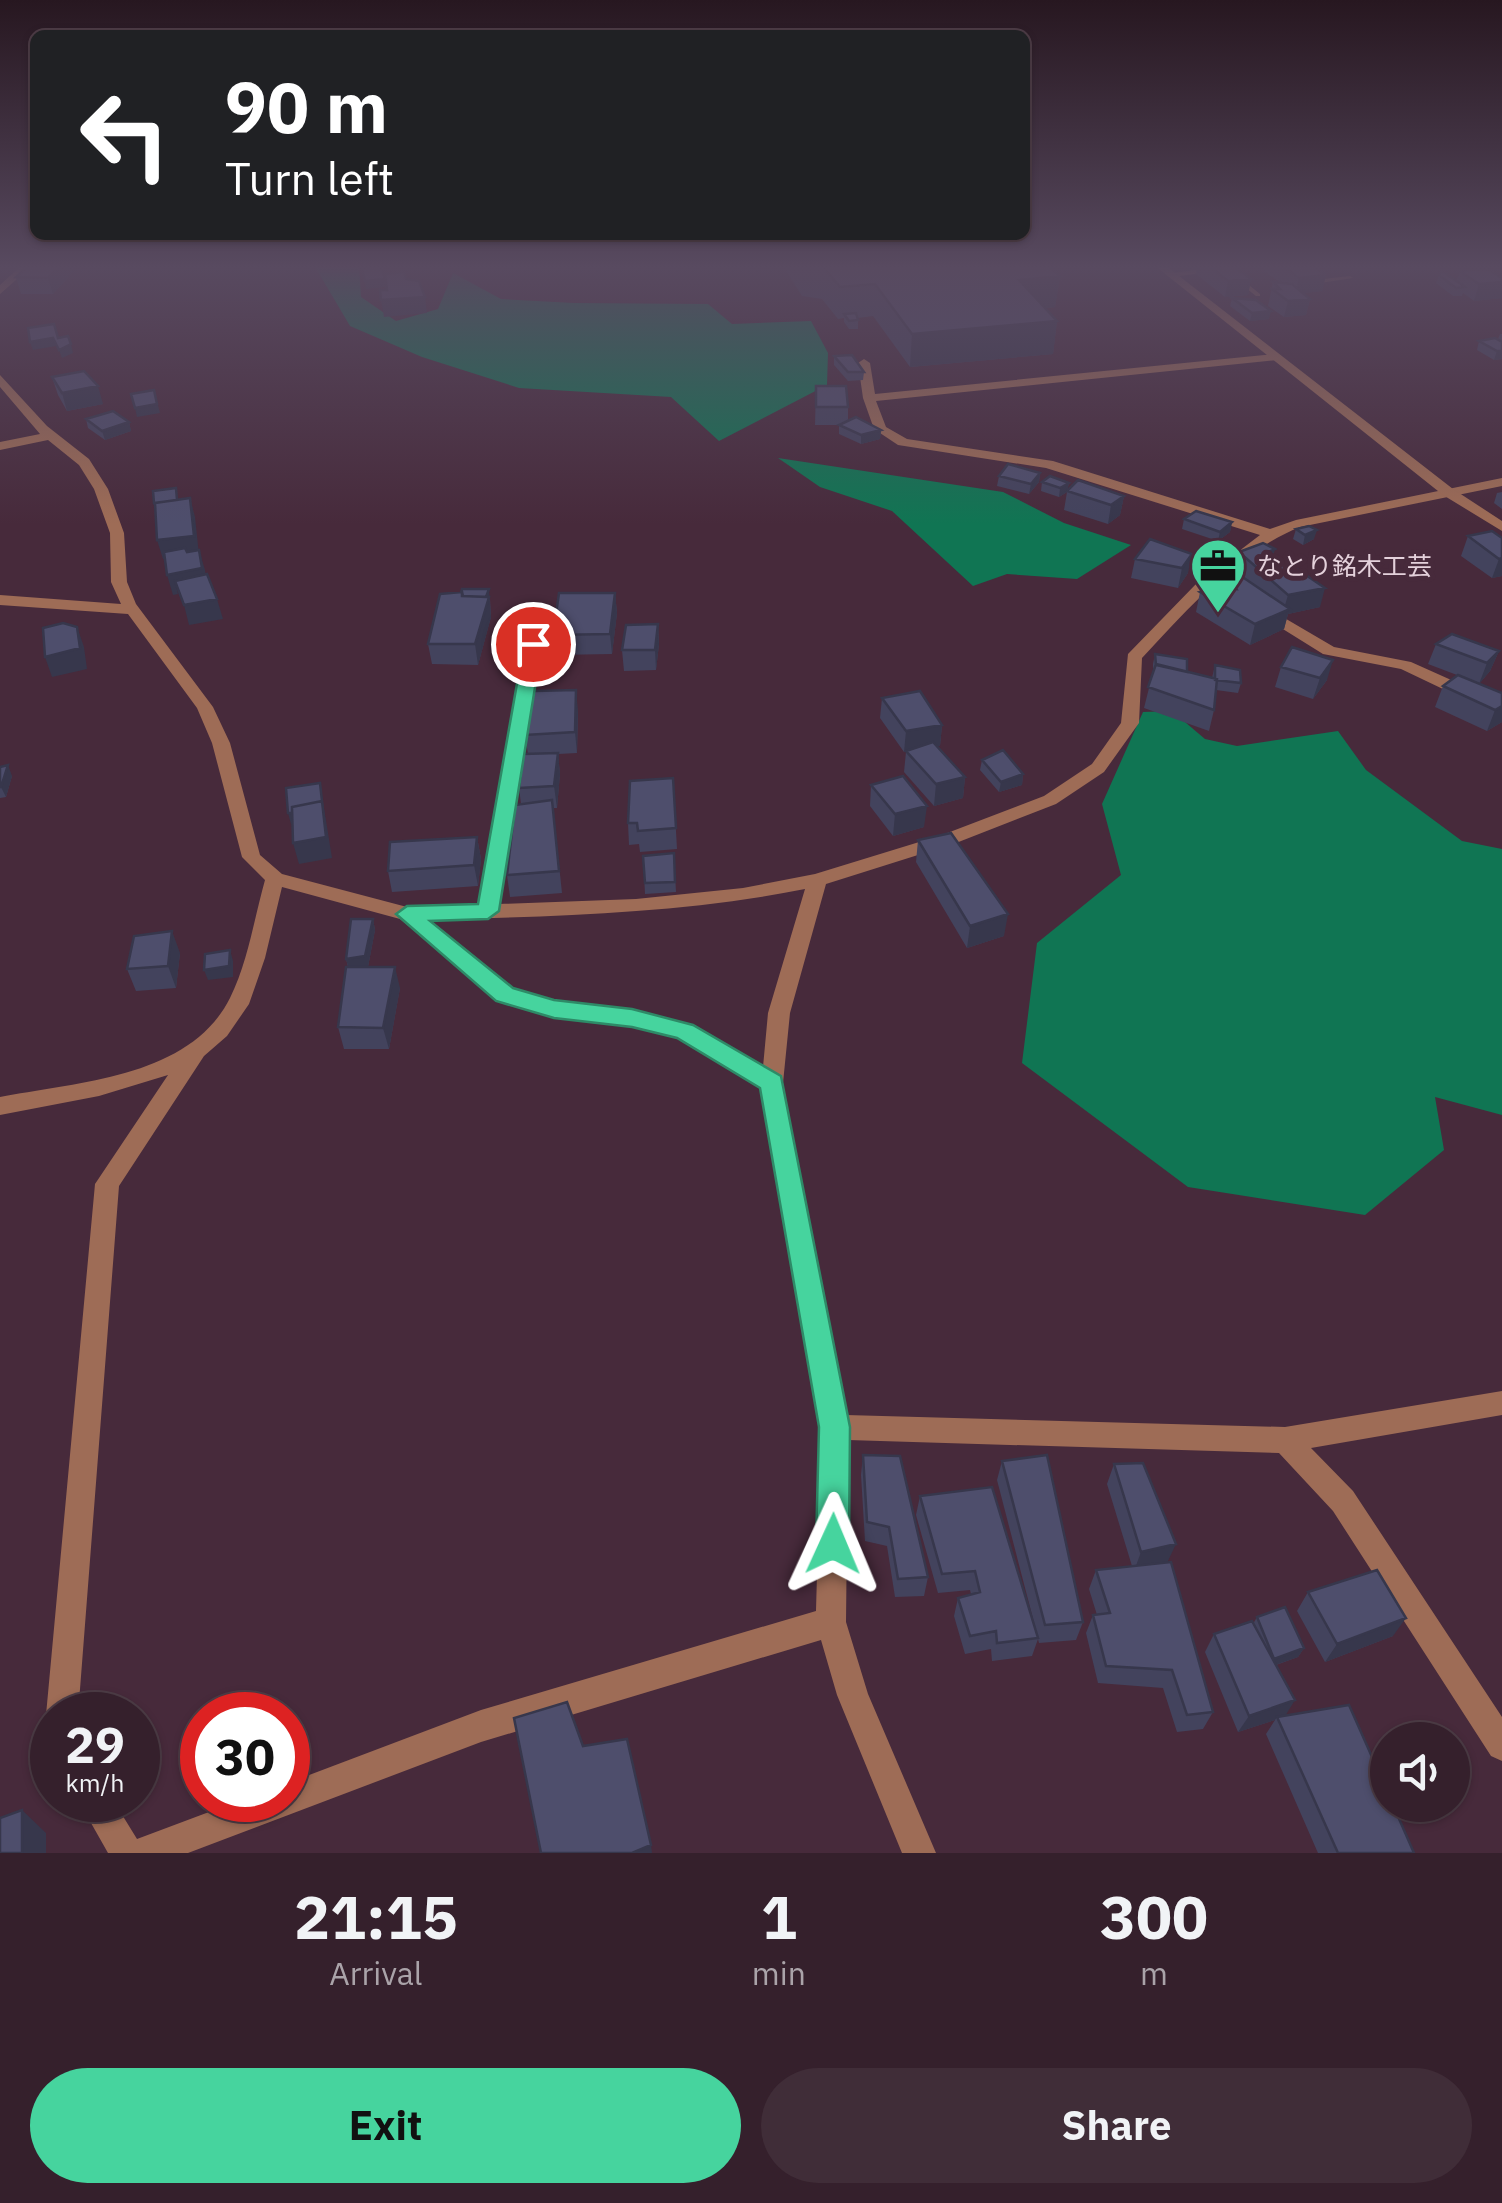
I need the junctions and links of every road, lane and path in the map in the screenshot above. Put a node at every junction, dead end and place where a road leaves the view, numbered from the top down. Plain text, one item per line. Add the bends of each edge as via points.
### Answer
1 (1266, 351) edge
2 (1274, 358) junction
3 (864, 363) dead end
4 (0, 378) edge
5 (869, 398) junction
6 (50, 436) junction
7 (0, 446) edge
8 (1502, 482) edge
9 (1448, 492) junction
10 (1502, 527) edge
11 (1271, 534) junction
12 (1245, 597) edge
13 (0, 600) edge
14 (133, 610) junction
15 (533, 644) dead end
16 (1502, 704) edge
17 (275, 879) junction
18 (818, 880) junction
19 (488, 911) junction
20 (407, 914) junction
21 (194, 1054) junction
22 (772, 1082) junction
23 (0, 1106) edge
24 (1502, 1402) edge
25 (835, 1427) junction
26 (1285, 1440) junction
27 (831, 1622) junction
28 (64, 1692) edge
29 (1502, 1745) edge
30 (310, 1791) edge
31 (108, 1822) edge
32 (227, 1822) edge
33 (127, 1853) edge
34 (144, 1853) edge
35 (919, 1853) edge

1 - 2 street
2 - 5 street
2 - 9 street
3 - 5 street
4 - 6 street
5 - 11 street via 880,429 903,442 1048,464
6 - 7 street
6 - 14 street via 84,462 101,489 117,533 119,582
8 - 9 street
9 - 10 street
9 - 11 street
11 - 18 street via 1134,657 1130,723 1098,768 1050,800
12 - 16 street via 1329,651 1404,666
13 - 14 street
14 - 17 street via 206,706 251,857
15 - 19 street
17 - 20 street
17 - 21 street via 239,1001 224,1028
18 - 19 street via 743,896
18 - 22 street via 778,1013
19 - 20 street
20 - 22 street via 504,994 684,1031
21 - 23 street via 139,1076
21 - 28 street via 106,1184
22 - 25 street
24 - 26 street
25 - 26 street
25 - 27 street
26 - 29 street via 1343,1501
27 - 30 street via 481,1726
27 - 35 street via 853,1695
31 - 33 street
32 - 34 street

